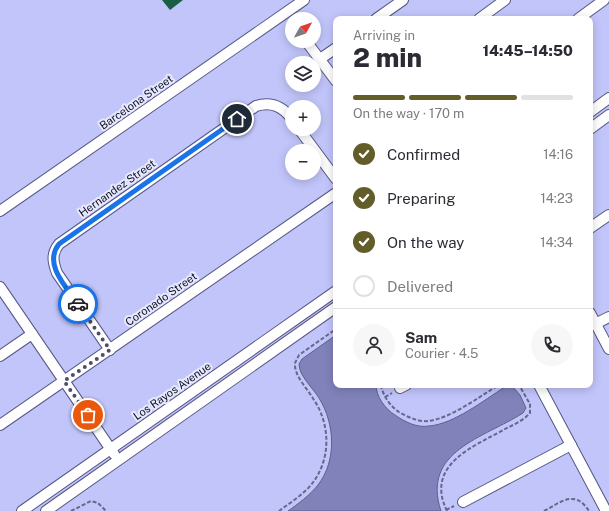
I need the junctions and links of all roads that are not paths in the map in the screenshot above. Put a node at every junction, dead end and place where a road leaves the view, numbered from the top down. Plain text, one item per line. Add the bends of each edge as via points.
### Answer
1 (304, 0) edge
2 (403, 0) edge
3 (505, 0) edge
4 (604, 0) edge
5 (294, 12) edge
6 (380, 16) edge
7 (483, 16) edge
8 (582, 16) edge
9 (285, 21) edge
10 (311, 48) edge
11 (333, 50) edge
12 (318, 56) edge
13 (321, 58) edge
14 (321, 60) edge
15 (333, 77) edge
16 (609, 98) edge
17 (593, 110) edge
18 (285, 113) edge
19 (609, 115) edge
20 (593, 127) edge
21 (304, 136) edge
22 (333, 175) edge
23 (333, 195) edge
24 (0, 211) edge
25 (609, 215) edge
26 (593, 226) edge
27 (0, 287) edge
28 (333, 292) edge
29 (333, 309) edge
30 (609, 317) edge
31 (593, 320) edge
32 (595, 324) junction
33 (32, 334) junction
34 (110, 350) junction
35 (609, 350) edge
36 (0, 356) edge
37 (64, 381) junction
38 (541, 388) edge
39 (0, 425) edge
40 (571, 445) junction
41 (111, 449) junction
42 (118, 460) junction
43 (463, 502) dead end
44 (22, 511) edge
45 (46, 511) edge
46 (606, 511) edge

1 - 5 street, Barcelona Street
2 - 6 street
3 - 7 street
4 - 8 street
9 - 24 street, Barcelona Street
10 - 12 street
11 - 13 street
14 - 15 street
16 - 17 street
18 - 34 street, Hernandez Street via 270,104 256,106 59,244 53,253 57,273
19 - 20 street
21 - 22 street
23 - 34 street, Coronado Street
25 - 26 street
27 - 33 street
28 - 41 street, Los Rayos Avenue
29 - 42 street
30 - 32 street
31 - 32 street
32 - 35 street
33 - 36 street
33 - 37 street
34 - 37 street, Coronado Street
37 - 39 street, Coronado Street
37 - 41 street
38 - 40 street
40 - 43 street
40 - 46 street
41 - 42 street
41 - 44 street, Los Rayos Avenue
42 - 45 street

